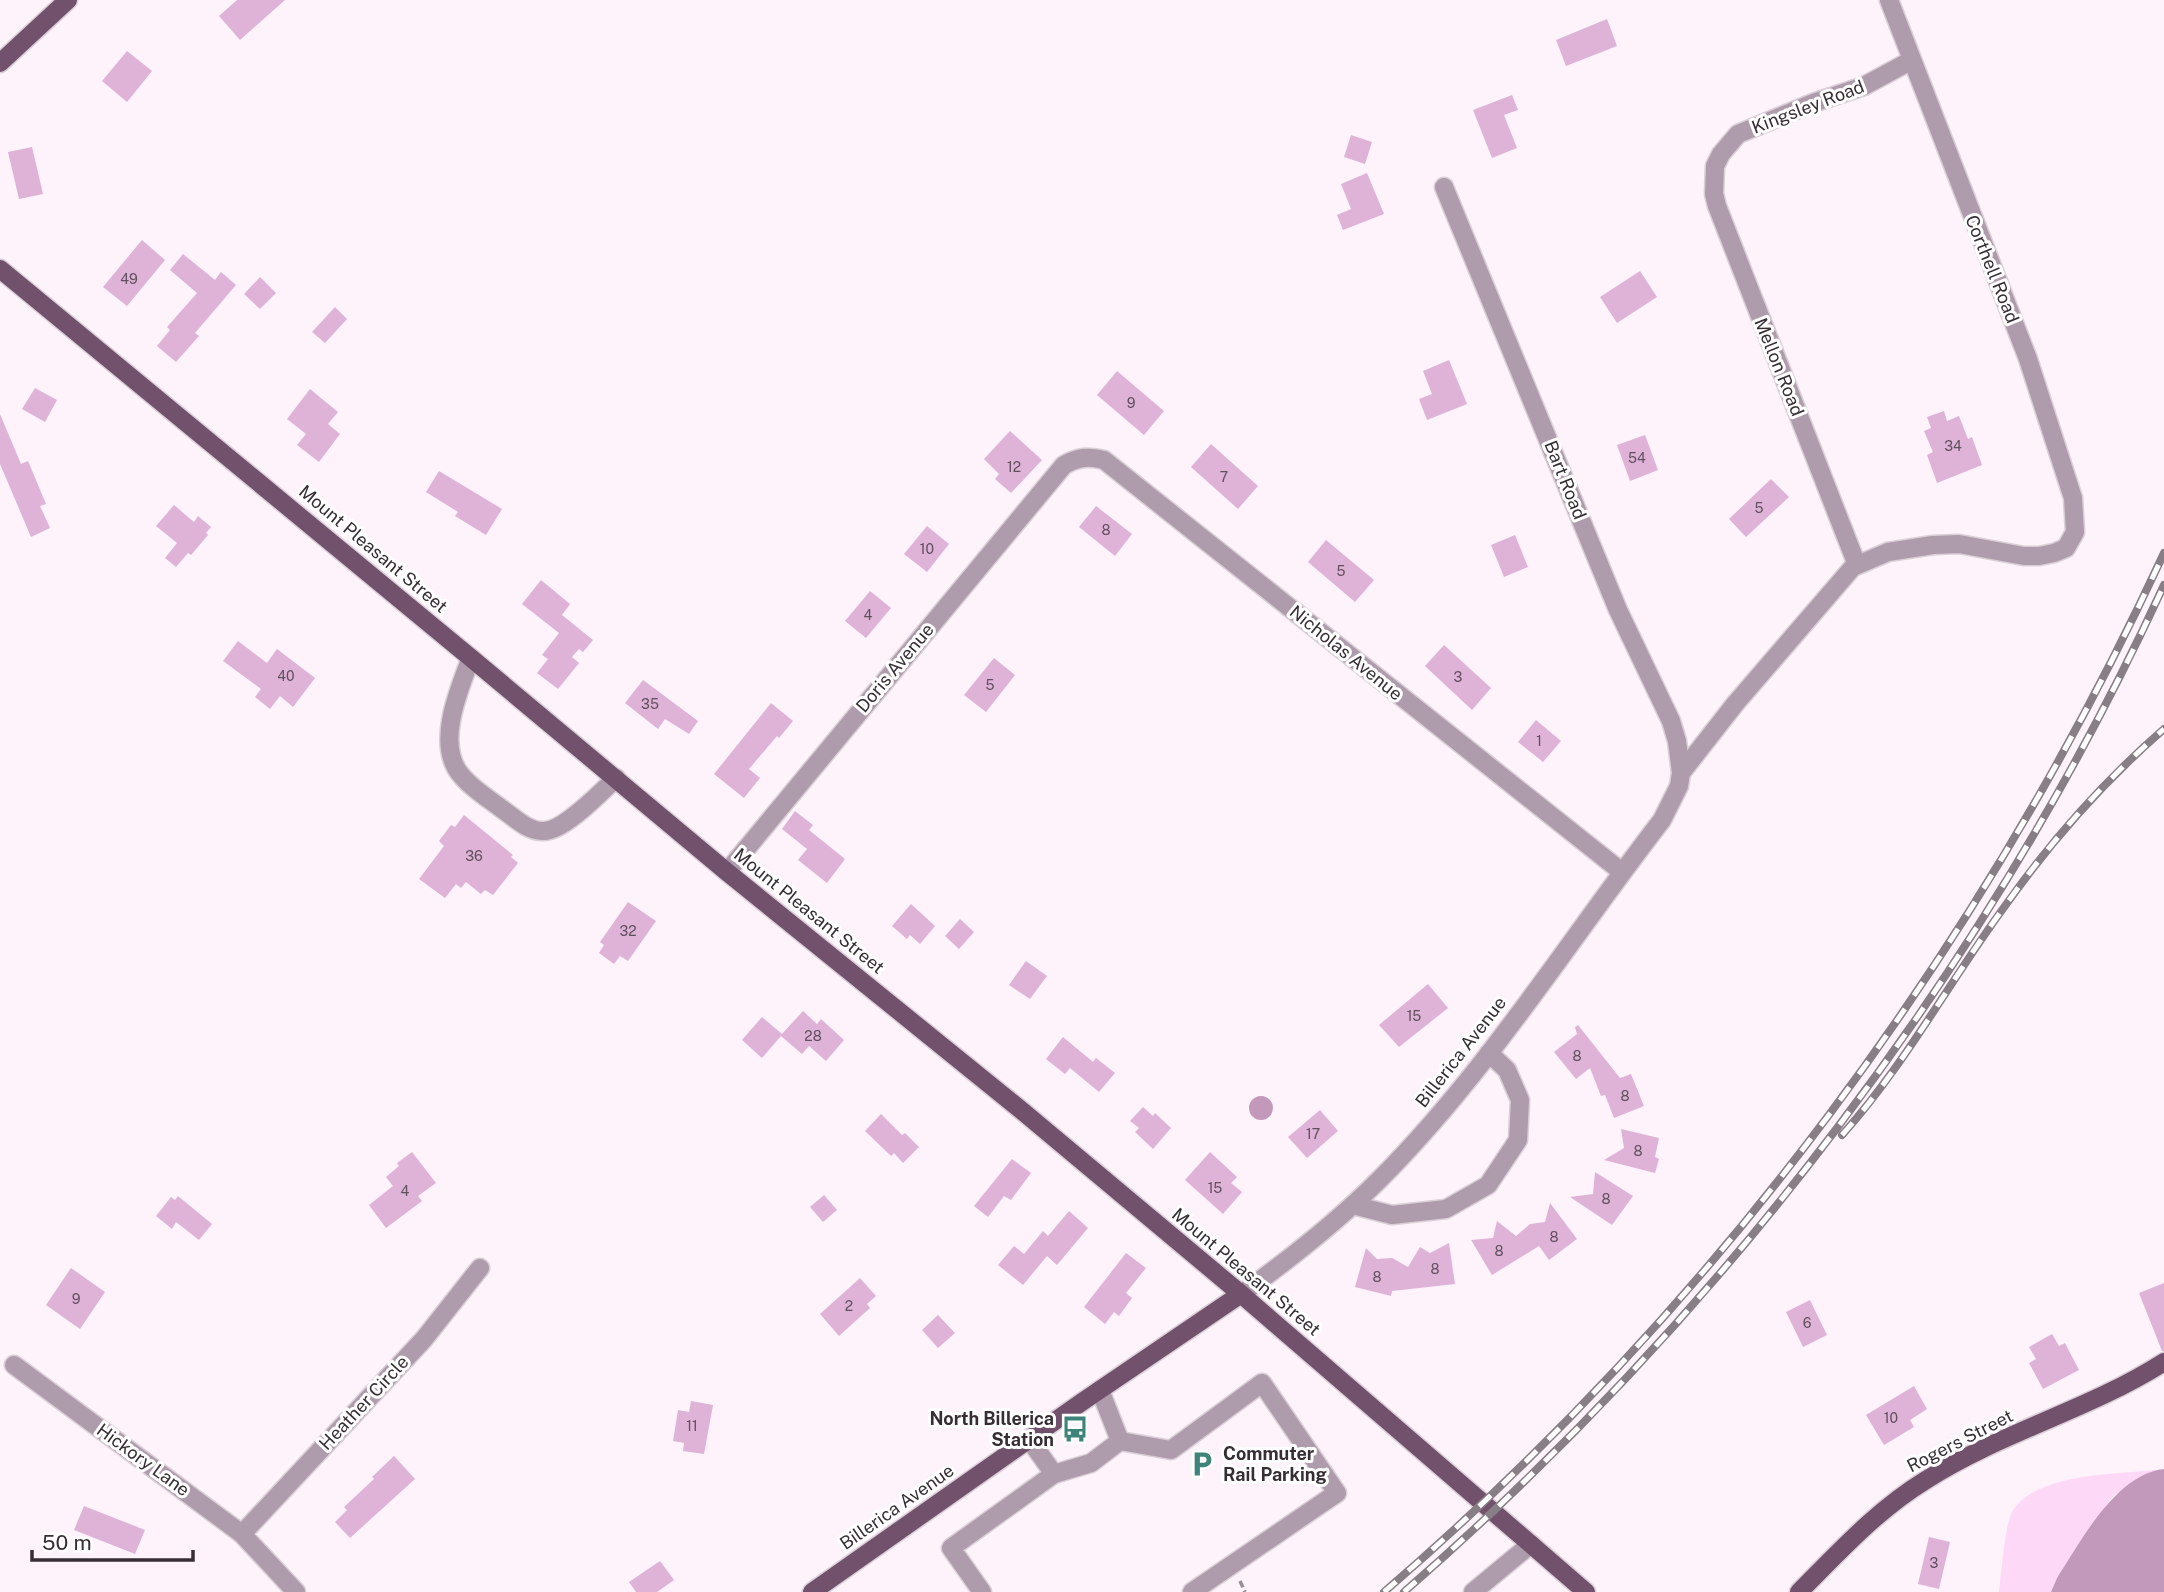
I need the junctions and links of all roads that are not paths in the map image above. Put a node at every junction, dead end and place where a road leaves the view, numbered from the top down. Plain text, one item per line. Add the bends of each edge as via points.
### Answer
1 (68, 0) edge
2 (1889, 0) edge
3 (1912, 60) junction
4 (0, 63) edge
5 (1716, 166) joint
6 (1444, 187) dead end
7 (0, 269) edge
8 (1065, 465) joint
9 (2071, 542) joint
10 (1857, 565) junction
11 (471, 657) junction
12 (1681, 773) junction
13 (616, 778) junction
14 (727, 872) junction
15 (1622, 872) junction
16 (1489, 1053) junction
17 (1353, 1205) junction
18 (480, 1268) dead end
19 (1241, 1294) junction
20 (2164, 1363) edge
21 (14, 1365) dead end
22 (1100, 1390) junction
23 (1030, 1439) junction
24 (1120, 1441) junction
25 (1054, 1474) junction
26 (242, 1534) junction
27 (1531, 1544) junction
28 (296, 1592) edge
29 (812, 1592) edge
30 (982, 1592) edge
31 (1192, 1592) edge
32 (1473, 1592) edge
33 (1586, 1592) edge
34 (1799, 1592) edge

1 - 4 main road
2 - 3 street, Corthell Road
3 - 5 street, Kingsley Road via 1864,86 1738,134
3 - 9 street, Corthell Road via 2028,359 2073,498 2076,532
5 - 10 street, Mellon Road via 1717,206
6 - 12 street, Bart Road via 1618,610 1671,721
7 - 11 main road, Mount Pleasant Street
8 - 14 street, Doris Avenue
8 - 15 street, Nicholas Avenue via 1082,457 1104,460
9 - 10 street, Billerica Avenue via 2054,554 2031,556 1959,544 1933,545 1888,552
10 - 12 street, Billerica Avenue via 1769,663
11 - 13 main road, Mount Pleasant Street
11 - 13 street via 455,701 450,744 460,774 494,803 529,828 543,831 568,820
12 - 15 street, Billerica Avenue via 1662,820
13 - 14 main road, Mount Pleasant Street
14 - 19 main road, Mount Pleasant Street
15 - 16 street, Billerica Avenue
16 - 17 street, Billerica Avenue via 1408,1150
16 - 17 street via 1507,1070 1520,1100 1518,1140 1488,1185 1446,1209 1392,1215
17 - 19 street, Billerica Avenue
18 - 26 street, Heather Circle via 424,1339
19 - 22 main road, Billerica Avenue
19 - 27 main road, Mount Pleasant Street
20 - 34 main road, Rogers Street via 1927,1479 1874,1518
21 - 26 street, Hickory Lane
22 - 23 main road, Billerica Avenue
22 - 24 street
23 - 25 street
23 - 29 main road, Billerica Avenue
24 - 25 street via 1091,1463
24 - 31 street via 1171,1450 1262,1383 1337,1493
25 - 30 street via 951,1548
26 - 28 street, Hickory Lane
27 - 32 street
27 - 33 main road, Mount Pleasant Street

